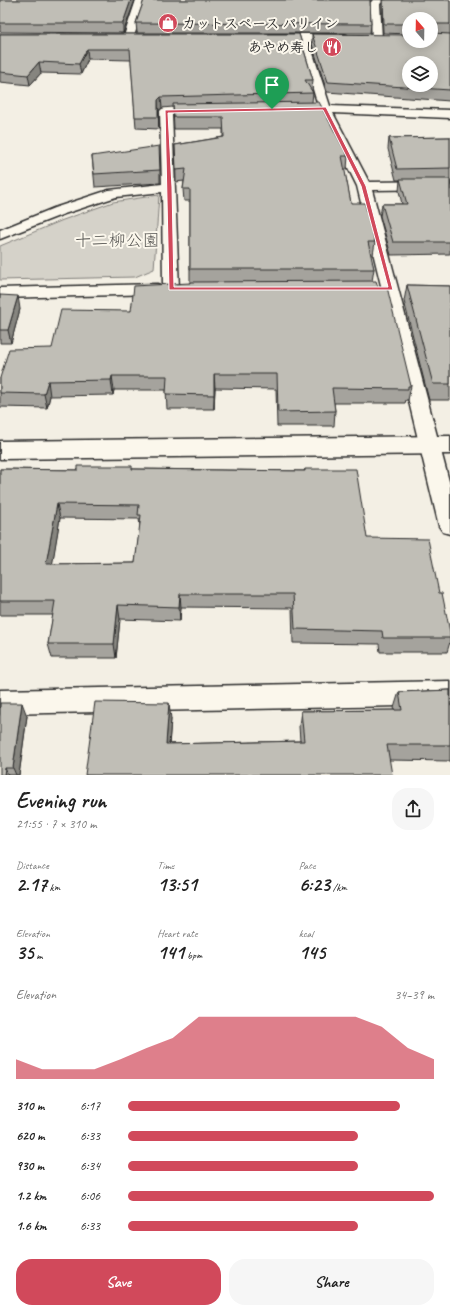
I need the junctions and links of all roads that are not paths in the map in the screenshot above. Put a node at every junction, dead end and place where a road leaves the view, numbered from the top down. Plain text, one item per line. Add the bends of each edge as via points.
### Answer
1 (141, 0) edge
2 (380, 0) edge
3 (256, 38) edge
4 (303, 38) junction
5 (113, 39) edge
6 (128, 39) junction
7 (144, 39) edge
8 (377, 39) junction
9 (390, 39) edge
10 (325, 108) junction
11 (301, 109) edge
12 (206, 111) edge
13 (450, 114) edge
14 (450, 185) edge
15 (364, 186) junction
16 (169, 187) junction
17 (0, 235) edge
18 (171, 289) junction
19 (187, 289) edge
20 (0, 292) edge
21 (440, 445) edge
22 (0, 450) edge
23 (450, 526) edge
24 (450, 693) edge
25 (0, 702) edge

1 - 6 lane
2 - 8 lane via 375,3
3 - 4 street
4 - 8 street
4 - 10 lane
5 - 6 street
6 - 7 street
8 - 9 street
10 - 11 lane
10 - 13 lane
10 - 15 lane
12 - 16 lane via 166,111
14 - 15 lane
15 - 21 lane via 391,289
16 - 17 lane via 114,193 59,211
16 - 18 lane
18 - 19 lane
18 - 20 lane
21 - 22 street
21 - 23 lane
24 - 25 lane

